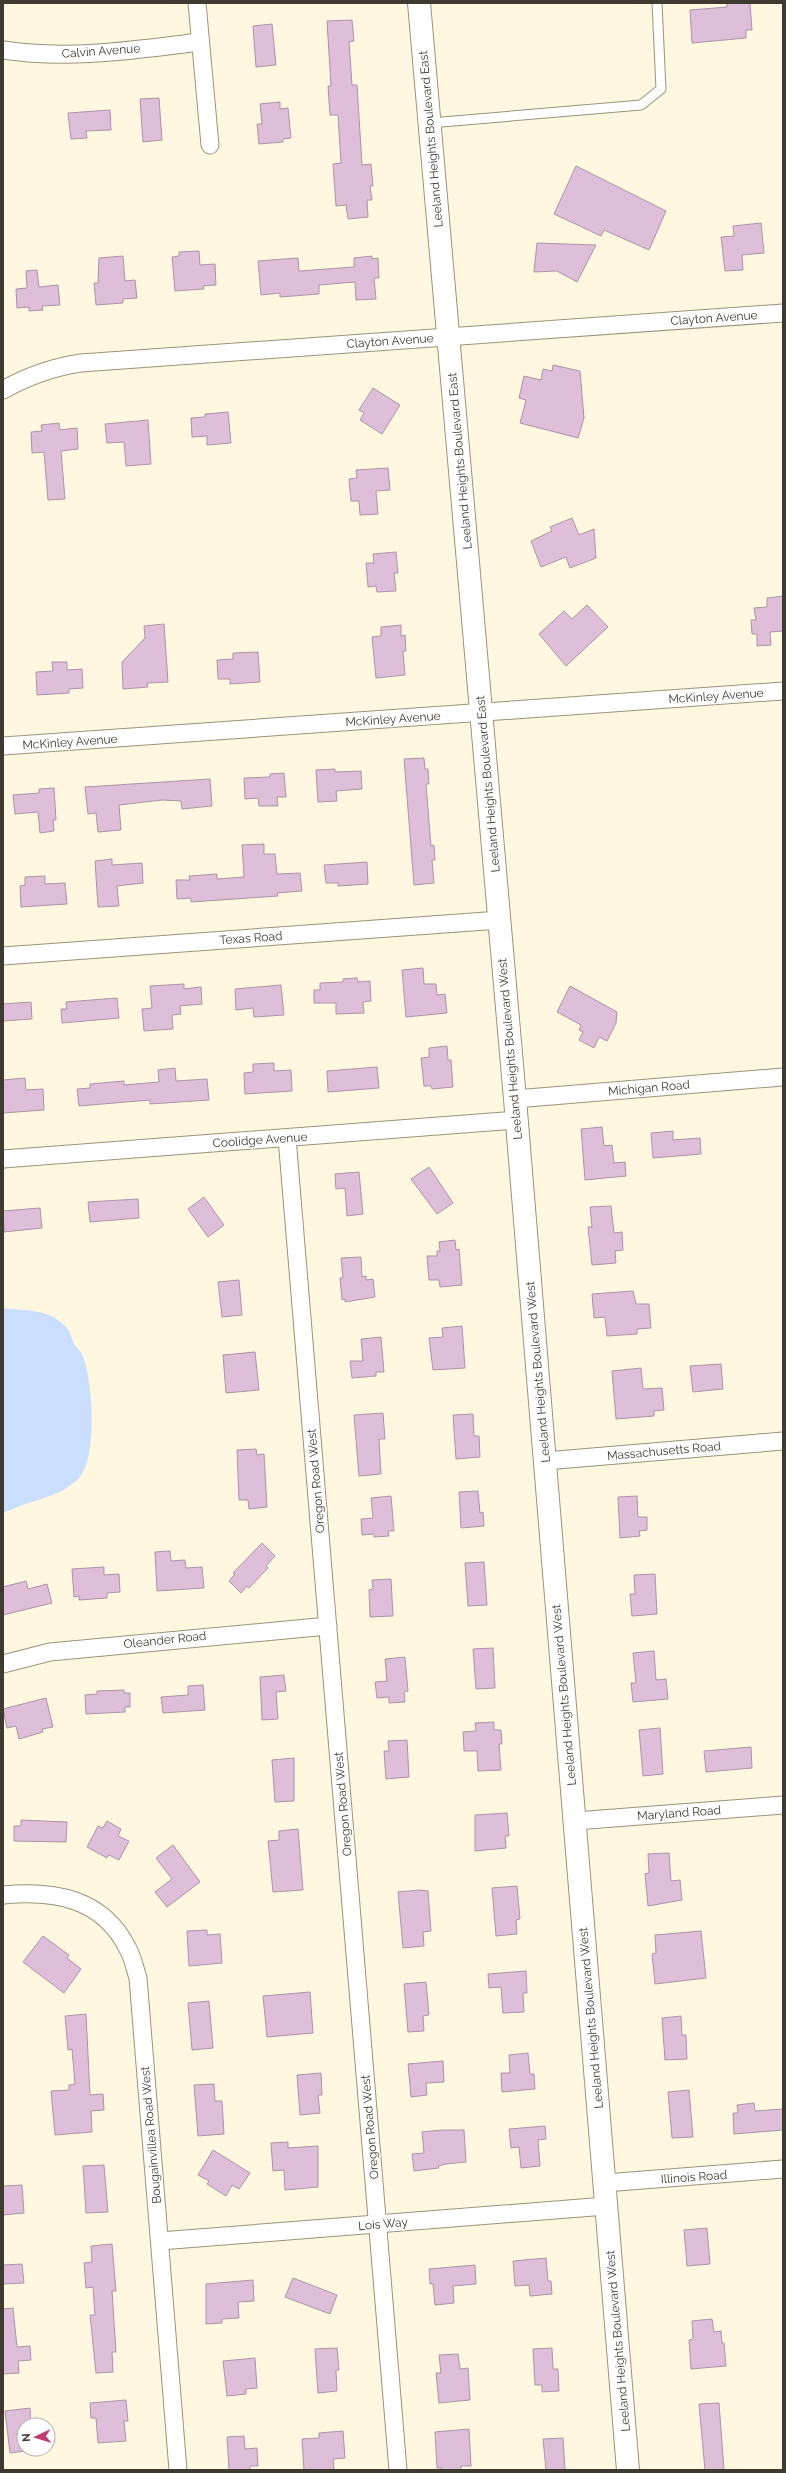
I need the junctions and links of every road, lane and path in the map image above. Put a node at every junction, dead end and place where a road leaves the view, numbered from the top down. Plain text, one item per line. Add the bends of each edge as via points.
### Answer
1 (196, 3) edge
2 (419, 3) edge
3 (657, 3) edge
4 (200, 42) junction
5 (3, 50) edge
6 (430, 123) junction
7 (210, 145) dead end
8 (783, 313) edge
9 (449, 337) junction
10 (3, 390) edge
11 (783, 691) edge
12 (482, 713) junction
13 (3, 746) edge
14 (500, 920) junction
15 (3, 956) edge
16 (783, 1077) edge
17 (516, 1110) junction
18 (287, 1138) junction
19 (3, 1158) edge
20 (783, 1441) edge
21 (545, 1461) junction
22 (328, 1626) junction
23 (3, 1664) edge
24 (783, 1805) edge
25 (575, 1821) junction
26 (3, 1895) edge
27 (783, 2169) edge
28 (605, 2183) junction
29 (606, 2206) junction
30 (379, 2224) junction
31 (160, 2241) junction
32 (178, 2470) edge
33 (398, 2470) edge
34 (628, 2470) edge

1 - 4 street
2 - 6 main road, Leeland Heights Boulevard East
3 - 6 lane via 661,89 641,105
4 - 5 street, Calvin Avenue via 56,54
4 - 7 street
6 - 9 main road, Leeland Heights Boulevard East
8 - 9 street, Clayton Avenue
9 - 10 street, Clayton Avenue via 67,365 41,372
9 - 12 main road, Leeland Heights Boulevard East
11 - 12 street, McKinley Avenue
12 - 13 street, McKinley Avenue
12 - 14 main road, Leeland Heights Boulevard East
14 - 15 street, Texas Road
14 - 17 main road, Leeland Heights Boulevard West
16 - 17 street, Michigan Road
17 - 18 street, Coolidge Avenue
17 - 21 main road, Leeland Heights Boulevard West
18 - 19 street, Coolidge Avenue
18 - 22 street, Oregon Road West
20 - 21 street, Massachusetts Road
21 - 25 main road, Leeland Heights Boulevard West
22 - 23 street, Oleander Road via 50,1652
22 - 30 street, Oregon Road West
24 - 25 street, Maryland Road
25 - 28 main road, Leeland Heights Boulevard West
26 - 31 street, Bougainvillea Road West via 41,1893 92,1906 113,1927 128,1949 138,1978
27 - 28 street, Illinois Road
28 - 29 main road, Leeland Heights Boulevard West
29 - 30 street, Lois Way
29 - 34 main road, Leeland Heights Boulevard West
30 - 31 street, Lois Way
30 - 33 street, Oregon Road West
31 - 32 street, Bougainvillea Road West

